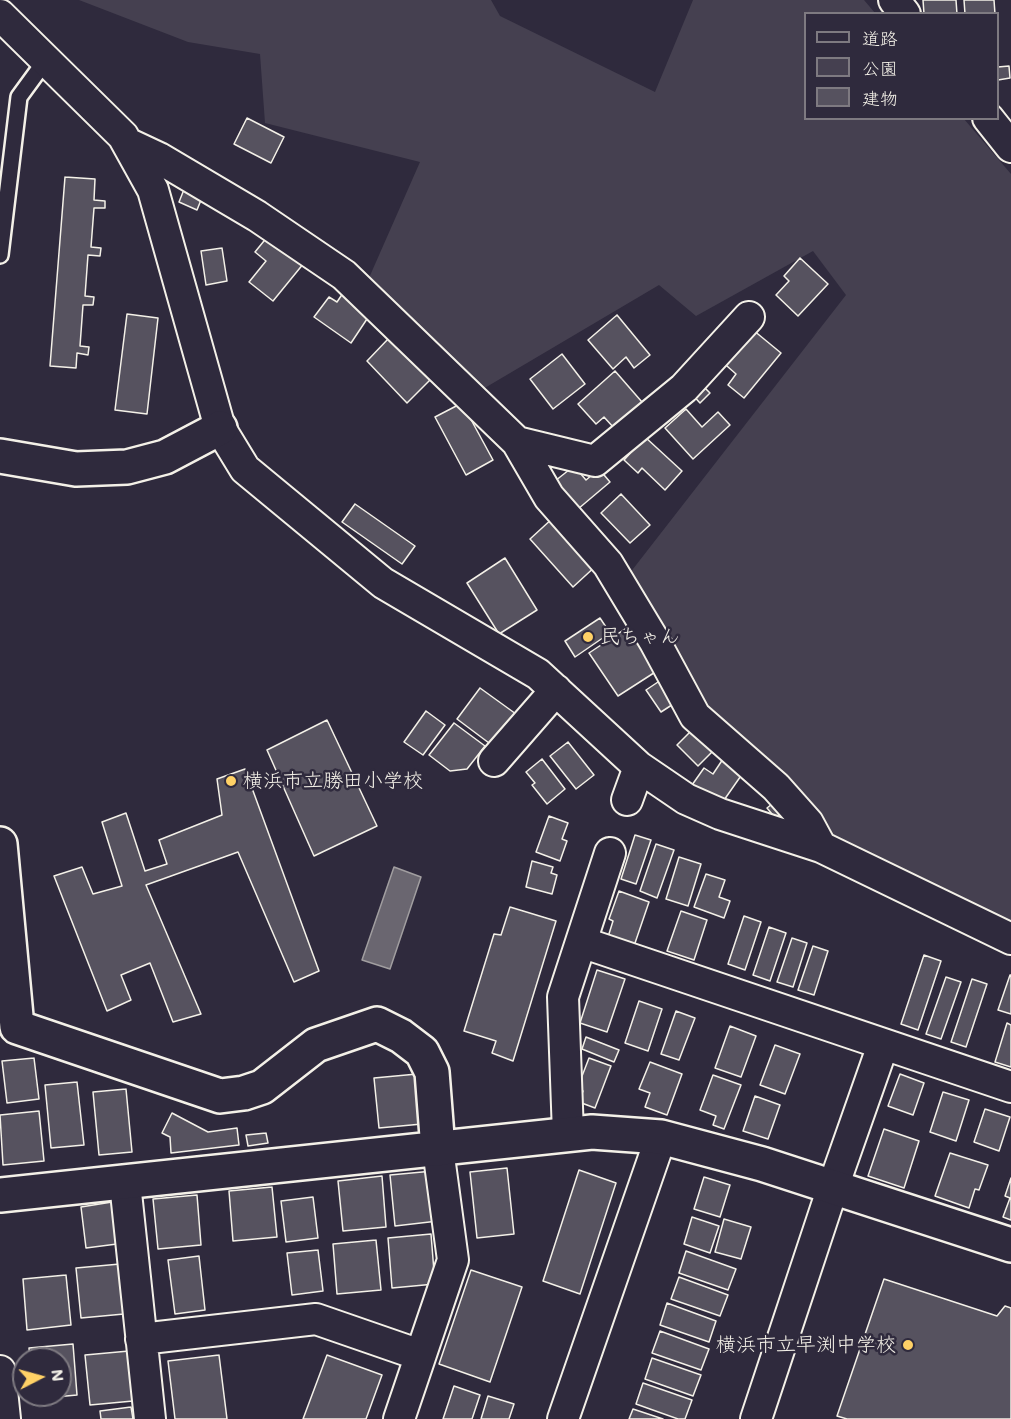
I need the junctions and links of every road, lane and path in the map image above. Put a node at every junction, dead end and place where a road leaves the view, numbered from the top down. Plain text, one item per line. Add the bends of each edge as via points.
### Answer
1 (894, 0) edge
2 (903, 12) edge
3 (0, 15) edge
4 (46, 60) junction
5 (990, 120) edge
6 (127, 143) junction
7 (1011, 147) edge
8 (0, 255) edge
9 (749, 317) dead end
10 (219, 428) junction
11 (517, 442) junction
12 (0, 456) edge
13 (556, 690) junction
14 (494, 761) dead end
15 (639, 767) junction
16 (627, 800) dead end
17 (0, 844) edge
18 (821, 847) junction
19 (610, 853) dead end
20 (1011, 939) edge
21 (581, 942) junction
22 (6, 975) edge
23 (883, 1045) junction
24 (1011, 1087) edge
25 (568, 1134) junction
26 (662, 1137) junction
27 (438, 1149) junction
28 (125, 1183) junction
29 (832, 1187) junction
30 (0, 1195) edge
31 (1011, 1245) edge
32 (141, 1339) junction
33 (420, 1355) junction
34 (0, 1371) edge
35 (5, 1419) edge
36 (150, 1419) edge
37 (399, 1419) edge
38 (563, 1419) edge
39 (756, 1419) edge

1 - 2 street
3 - 4 street
4 - 6 street
4 - 8 lane via 19,97
5 - 7 street
6 - 10 street via 153,190
6 - 11 street via 257,216 344,275
9 - 11 street via 684,388 595,460
10 - 12 street via 165,457 127,467 76,469
10 - 13 street via 245,470 383,583 538,674
11 - 18 street via 549,497 608,564 694,716 776,787 808,823
13 - 14 street
13 - 15 street
15 - 16 street
15 - 18 street via 686,799 720,814
17 - 22 street
18 - 20 street
19 - 21 street
21 - 23 street
21 - 25 street via 563,997
22 - 27 street via 17,1027 220,1096 262,1087 316,1045 377,1024 422,1052 432,1072
23 - 24 street
23 - 29 street
25 - 26 street
25 - 27 street
26 - 29 street
26 - 38 street
27 - 28 street
27 - 33 street via 453,1260
28 - 30 street
28 - 32 street
29 - 31 street
29 - 39 street
32 - 33 street via 316,1319
32 - 36 street
33 - 37 street
34 - 35 street

